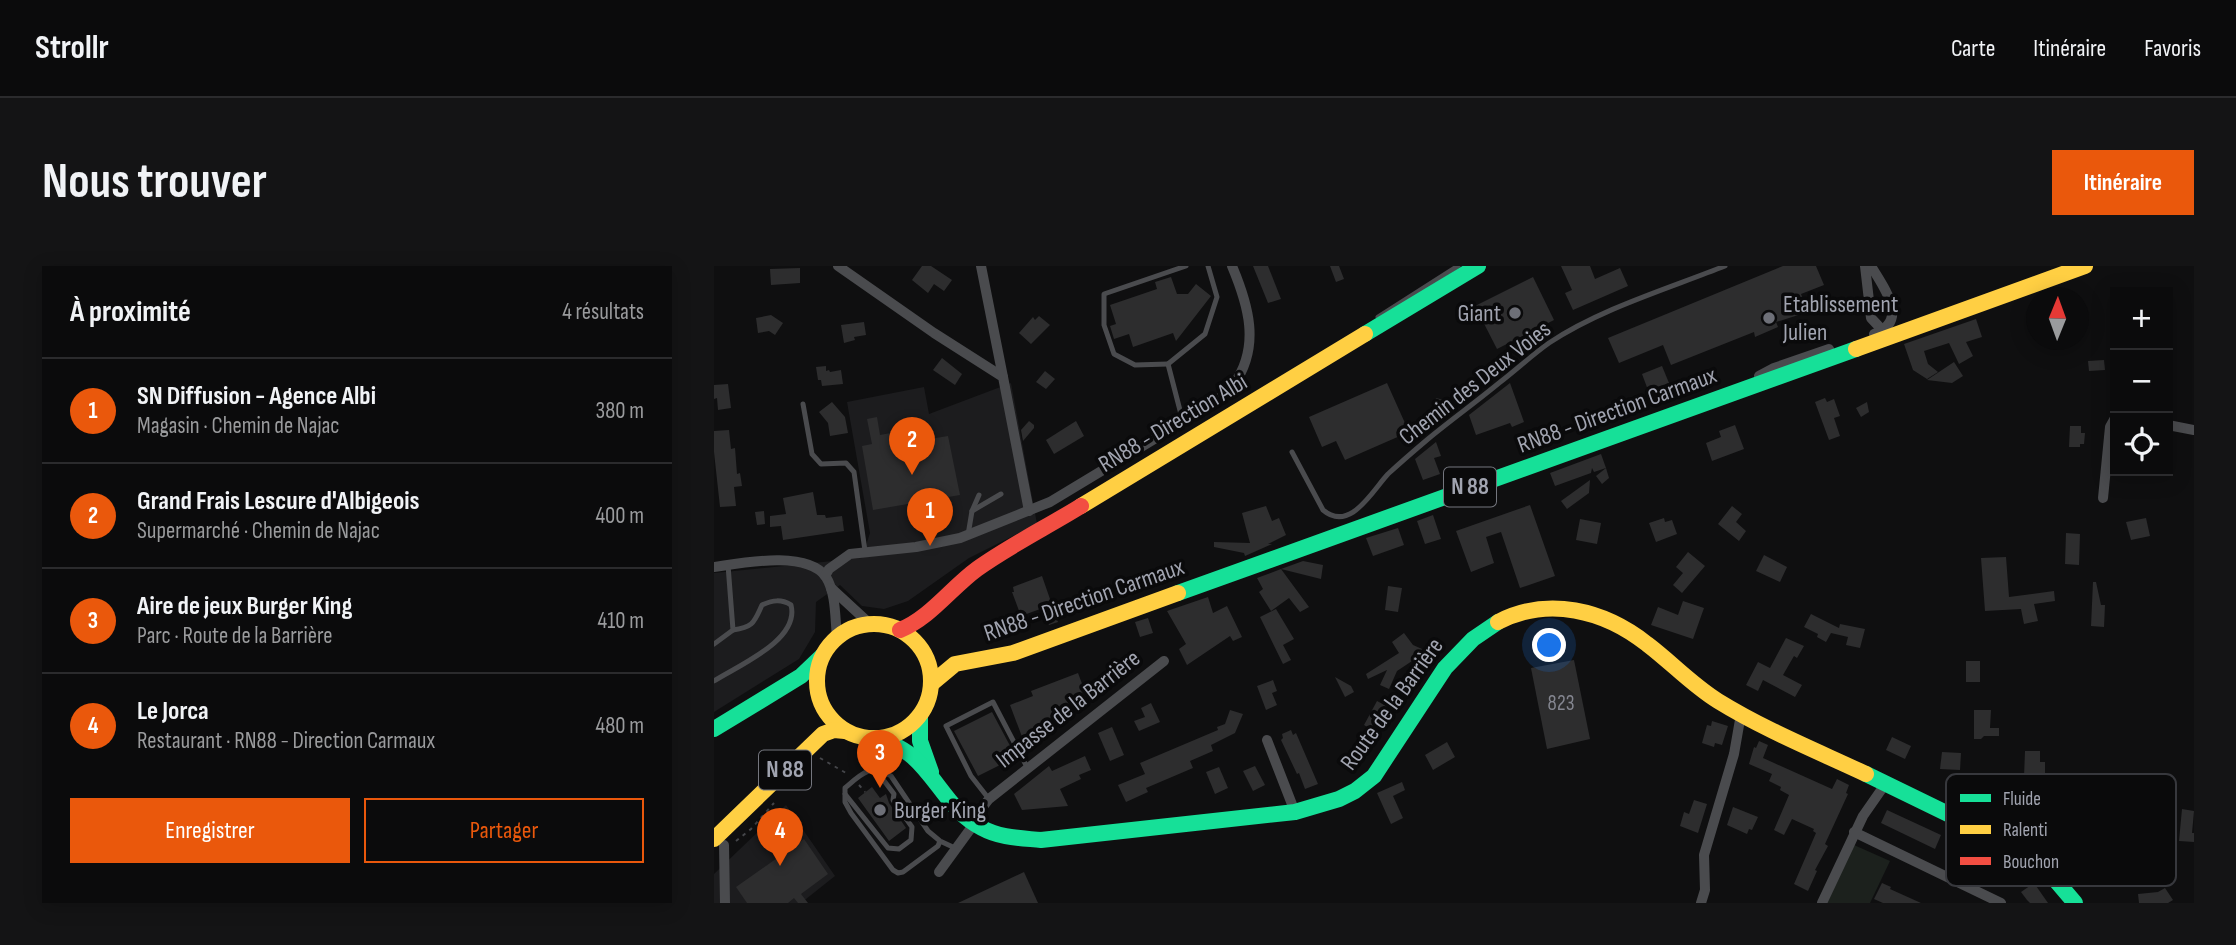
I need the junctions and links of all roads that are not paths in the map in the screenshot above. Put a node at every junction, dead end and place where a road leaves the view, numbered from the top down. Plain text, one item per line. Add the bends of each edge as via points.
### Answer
1 (838, 266) edge
2 (981, 266) edge
3 (1186, 266) edge
4 (1208, 266) edge
5 (1232, 266) edge
6 (1458, 266) edge
7 (1478, 266) edge
8 (1724, 266) edge
9 (1866, 266) edge
10 (1871, 266) edge
11 (2085, 266) edge
12 (1375, 318) dead end
13 (1364, 326) dead end
14 (1885, 334) junction
15 (1168, 364) junction
16 (1003, 377) junction
17 (1255, 400) junction
18 (803, 404) dead end
19 (1184, 423) junction
20 (2173, 426) edge
21 (2110, 427) edge
22 (2194, 430) edge
23 (1292, 452) dead end
24 (1001, 494) dead end
25 (979, 495) dead end
26 (2103, 498) dead end
27 (972, 510) junction
28 (1029, 511) junction
29 (968, 535) junction
30 (865, 551) junction
31 (728, 565) junction
32 (714, 567) edge
33 (828, 582) junction
34 (870, 624) junction
35 (733, 630) junction
36 (900, 630) junction
37 (837, 637) junction
38 (714, 644) edge
39 (822, 656) junction
40 (1164, 660) dead end
41 (714, 681) edge
42 (931, 684) junction
43 (1741, 714) junction
44 (920, 716) junction
45 (714, 729) edge
46 (845, 731) junction
47 (880, 738) junction
48 (1266, 740) dead end
49 (1028, 768) junction
50 (876, 770) junction
51 (932, 778) junction
52 (1886, 783) junction
53 (845, 794) junction
54 (989, 799) junction
55 (1295, 812) junction
56 (1946, 813) edge
57 (972, 823) junction
58 (1854, 832) junction
59 (940, 841) junction
60 (717, 845) edge
61 (956, 848) junction
62 (939, 872) dead end
63 (724, 875) junction
64 (1946, 876) edge
65 (714, 881) edge
66 (1966, 886) edge
67 (2062, 886) edge
68 (724, 903) edge
69 (1701, 903) edge
70 (1822, 903) edge
71 (2001, 903) edge
72 (2075, 903) edge

1 - 16 street
2 - 16 street
3 - 15 lane via 1104,293 1104,325 1114,354 1135,365
4 - 15 lane via 1217,297 1205,334
5 - 19 street via 1245,297 1250,335 1244,365 1234,384
6 - 12 lane
7 - 17 main road, RN88 - Direction Albi
8 - 23 lane, Chemin des Deux Voies via 1623,306 1549,343 1426,440 1387,475 1370,498 1343,517 1323,510
9 - 14 street via 1871,318
10 - 14 street via 1892,306 1893,317
11 - 14 main road, RN88 - Direction Carmaux / N 88
13 - 17 lane
14 - 42 main road, RN88 - Direction Carmaux / N 88 via 1013,653 955,664
15 - 19 lane
16 - 28 street
17 - 36 main road, RN88 - Direction Albi via 979,568 915,624
18 - 30 lane via 812,454 821,464 846,463 854,472
19 - 28 street
20 - 22 street
21 - 26 street
24 - 27 lane
25 - 27 lane
27 - 29 lane
28 - 29 street
29 - 30 street via 916,547
30 - 33 street via 850,554 829,569
31 - 32 street
31 - 33 street via 788,560 809,564
31 - 35 lane
33 - 34 street
33 - 37 street
34 - 36 main road
34 - 37 main road
35 - 38 lane
35 - 41 lane via 747,628 762,605 773,600 791,606 794,615 779,641
36 - 42 main road via 917,643 928,662
37 - 39 main road
39 - 45 main road via 801,676
39 - 46 main road via 819,698 829,717
40 - 49 street, Impasse de la Barrière
42 - 44 main road
43 - 52 main road, Route de la Barrière
43 - 55 main road, Route de la Barrière via 1614,623 1584,612 1537,608 1513,614 1466,642 1441,669 1366,783 1324,806
43 - 69 street via 1704,855
44 - 47 main road via 902,731
44 - 51 main road, Route de la Barrière via 920,741
46 - 47 main road
46 - 60 main road, N 88 via 823,734 732,823
47 - 51 main road, Route de la Barrière via 905,750
48 - 55 street
49 - 54 street, Impasse de la Barrière
49 - 54 lane via 993,702 946,726 971,776
50 - 53 lane via 860,776 845,788
50 - 53 lane via 912,827 911,840 899,849 888,848
50 - 59 lane via 891,776 928,831
51 - 57 main road, Route de la Barrière
52 - 56 main road, Route de la Barrière
52 - 58 street
53 - 59 lane via 851,813 898,873
54 - 57 street, Impasse de la Barrière
55 - 57 main road, Route de la Barrière via 1041,840 1012,838
57 - 61 street, Impasse de la Barrière
58 - 64 street
58 - 70 street
59 - 61 lane
60 - 63 street
61 - 62 street, Impasse de la Barrière
63 - 65 street
63 - 68 street
66 - 71 street
67 - 72 main road, Route de la Barrière

